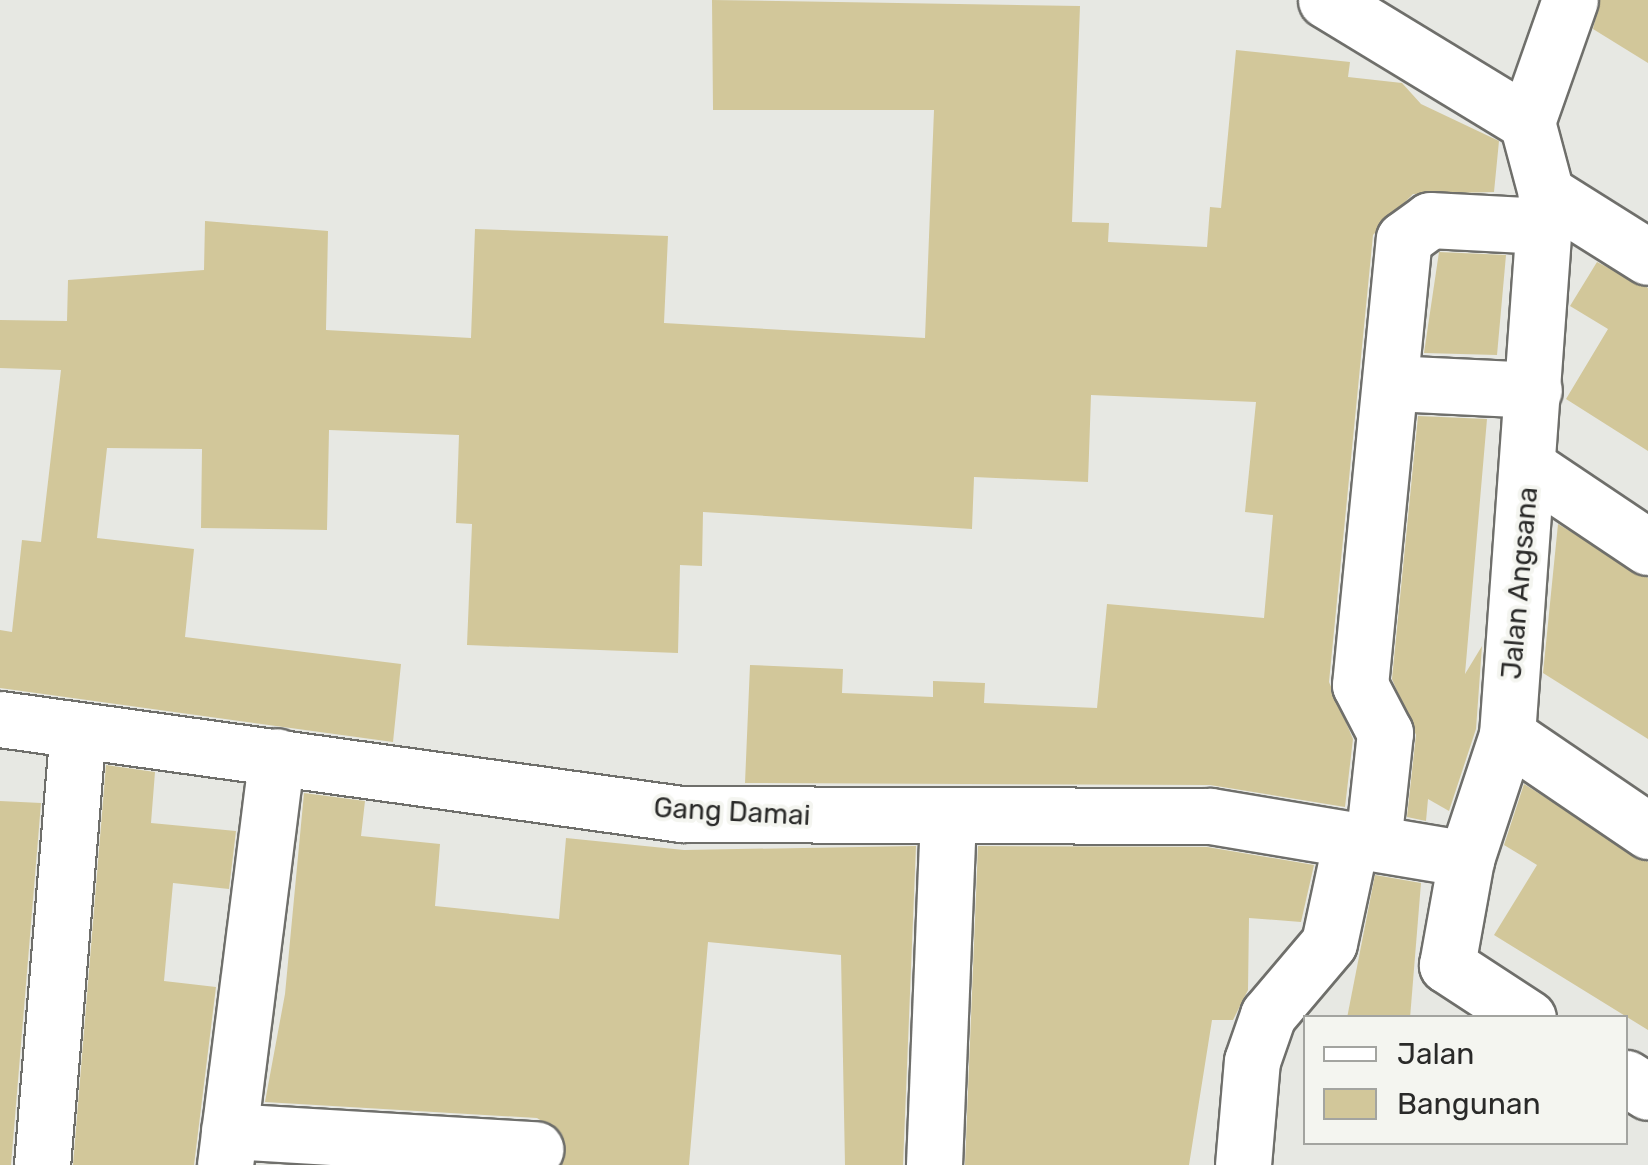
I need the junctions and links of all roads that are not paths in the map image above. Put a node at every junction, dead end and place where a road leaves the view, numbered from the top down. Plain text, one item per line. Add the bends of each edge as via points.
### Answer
1 (1326, 0) edge
2 (1570, 0) edge
3 (1527, 122) junction
4 (1545, 210) junction
5 (1648, 256) edge
6 (1392, 383) junction
7 (1534, 390) junction
8 (1530, 468) junction
9 (1648, 546) edge
10 (0, 719) edge
11 (78, 730) junction
12 (1506, 735) junction
13 (277, 756) junction
14 (948, 818) junction
15 (1648, 832) edge
16 (1362, 842) junction
17 (1466, 859) junction
18 (1523, 1015) edge
19 (227, 1148) edge
20 (535, 1150) dead end
21 (42, 1165) edge
22 (934, 1165) edge
23 (1243, 1165) edge

1 - 3 street
2 - 3 street
3 - 4 street, Jalan Angsana
4 - 5 street
4 - 6 street via 1413,226
4 - 7 street, Jalan Angsana
6 - 7 street
6 - 16 street via 1360,686 1384,733
7 - 8 street, Jalan Angsana
8 - 9 street
8 - 12 street, Jalan Angsana
10 - 11 street, Gang Damai
11 - 13 street, Gang Damai
11 - 21 street
12 - 15 street
12 - 17 street, Jalan Angsana
13 - 14 street, Gang Damai via 681,814
13 - 19 street
14 - 16 street, Gang Damai via 1210,816
14 - 22 street
16 - 17 street, Gang Damai
16 - 23 street via 1330,943 1268,1015 1252,1061
17 - 18 street, Jalan Angsana via 1447,965
19 - 20 street

